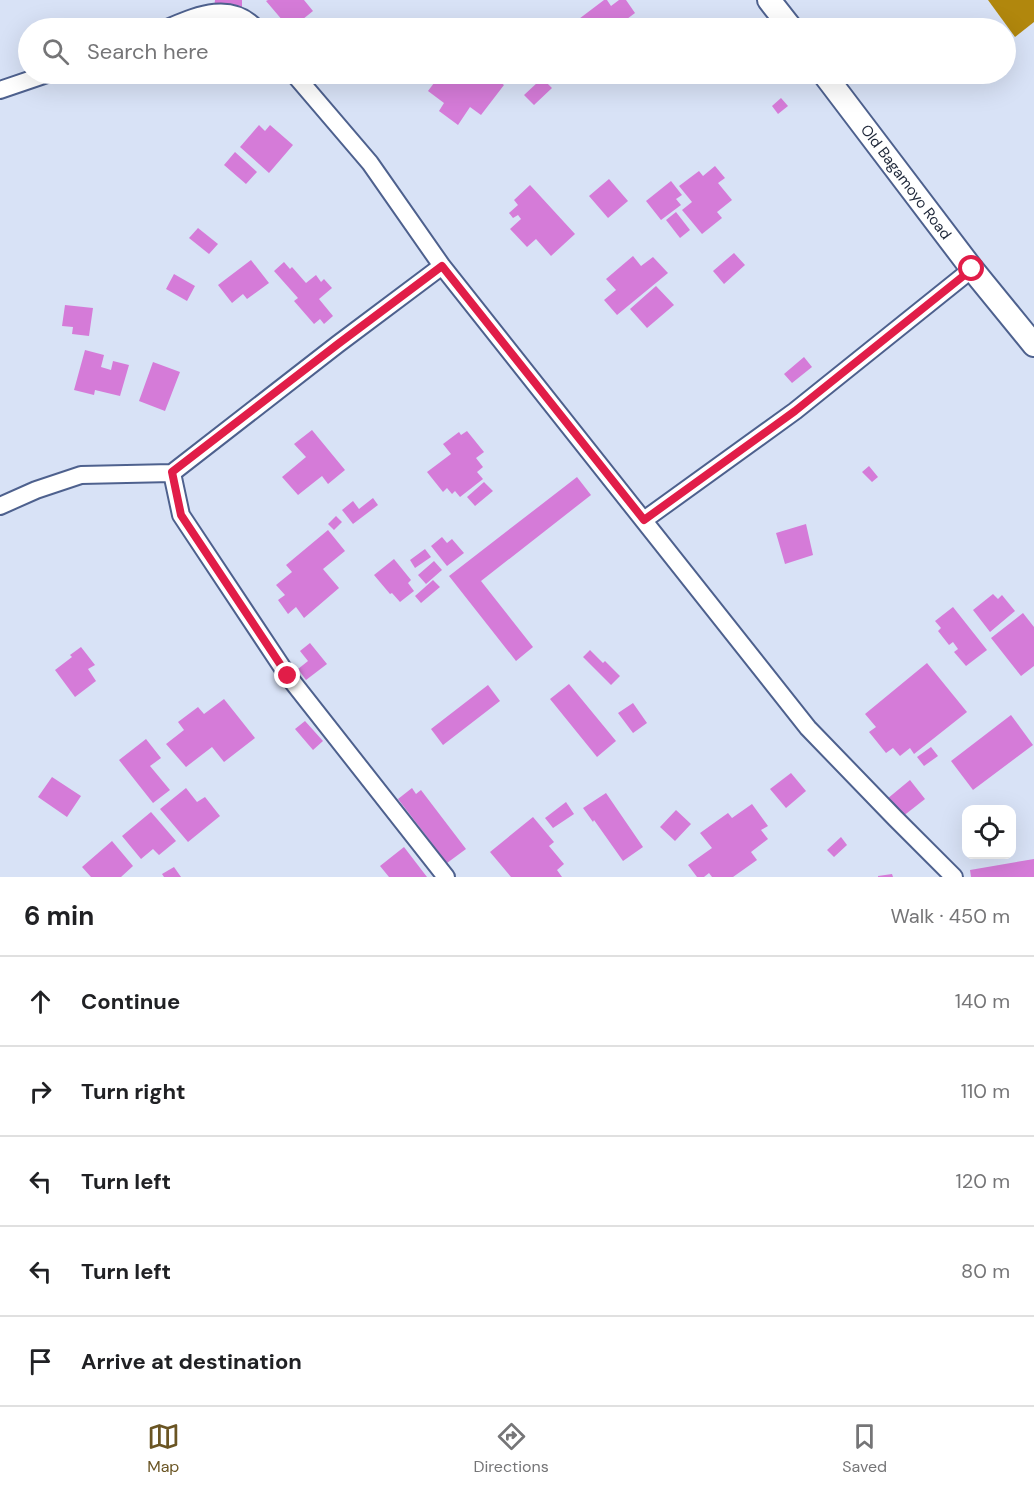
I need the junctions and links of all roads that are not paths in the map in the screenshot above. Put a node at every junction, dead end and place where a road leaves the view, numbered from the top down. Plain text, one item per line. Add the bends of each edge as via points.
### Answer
1 (769, 0) edge
2 (192, 18) edge
3 (242, 18) edge
4 (783, 18) edge
5 (18, 84) edge
6 (303, 84) edge
7 (832, 84) edge
8 (0, 90) edge
9 (442, 266) junction
10 (972, 269) junction
11 (1034, 345) edge
12 (172, 472) junction
13 (0, 506) edge
14 (644, 520) junction
15 (446, 877) edge
16 (954, 877) edge

1 - 4 street
2 - 3 street via 225,12
5 - 8 street
6 - 9 street via 370,163
7 - 10 street, Old Bagamoyo Road
9 - 12 street
9 - 14 street
10 - 11 street, Old Bagamoyo Road
10 - 14 street via 795,411
12 - 13 street via 81,475
12 - 15 street via 181,515 288,676
14 - 16 street via 808,728

